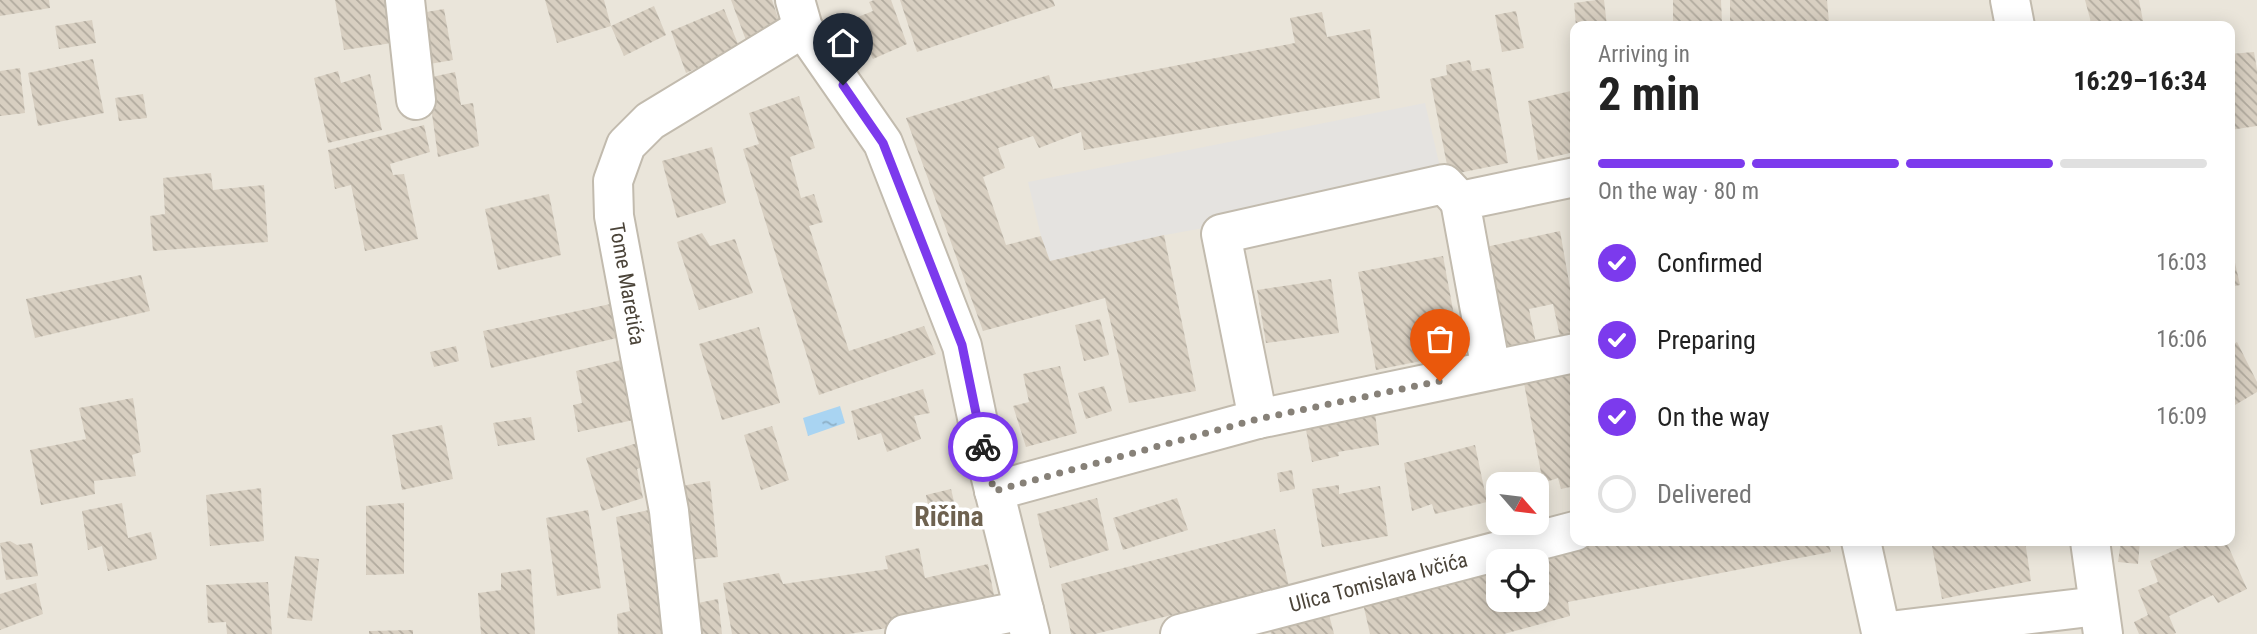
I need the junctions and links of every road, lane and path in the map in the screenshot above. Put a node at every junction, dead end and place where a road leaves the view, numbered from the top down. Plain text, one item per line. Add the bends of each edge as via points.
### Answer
1 (405, 0) edge
2 (2010, 0) edge
3 (799, 14) edge
4 (2014, 21) edge
5 (416, 100) dead end
6 (1570, 178) edge
7 (1460, 201) junction
8 (1570, 354) edge
9 (1492, 370) junction
10 (1258, 419) junction
11 (994, 491) junction
12 (1570, 532) edge
13 (1862, 546) edge
14 (2091, 546) edge
15 (2100, 620) edge
16 (1027, 622) edge
17 (1881, 632) edge
18 (682, 634) edge
19 (905, 634) edge
20 (1180, 634) edge

1 - 5 street
2 - 4 street
3 - 11 street via 883,143 962,345
3 - 18 street, Tome Maretića via 650,121 626,145 613,181 614,216 669,511
6 - 7 street
7 - 9 street
7 - 10 street via 1444,184 1221,234
8 - 9 street
9 - 10 street
10 - 11 street
11 - 16 street
12 - 20 street, Ulica Tomislava Ivčića
13 - 17 street
14 - 15 street
15 - 17 street
16 - 19 street

